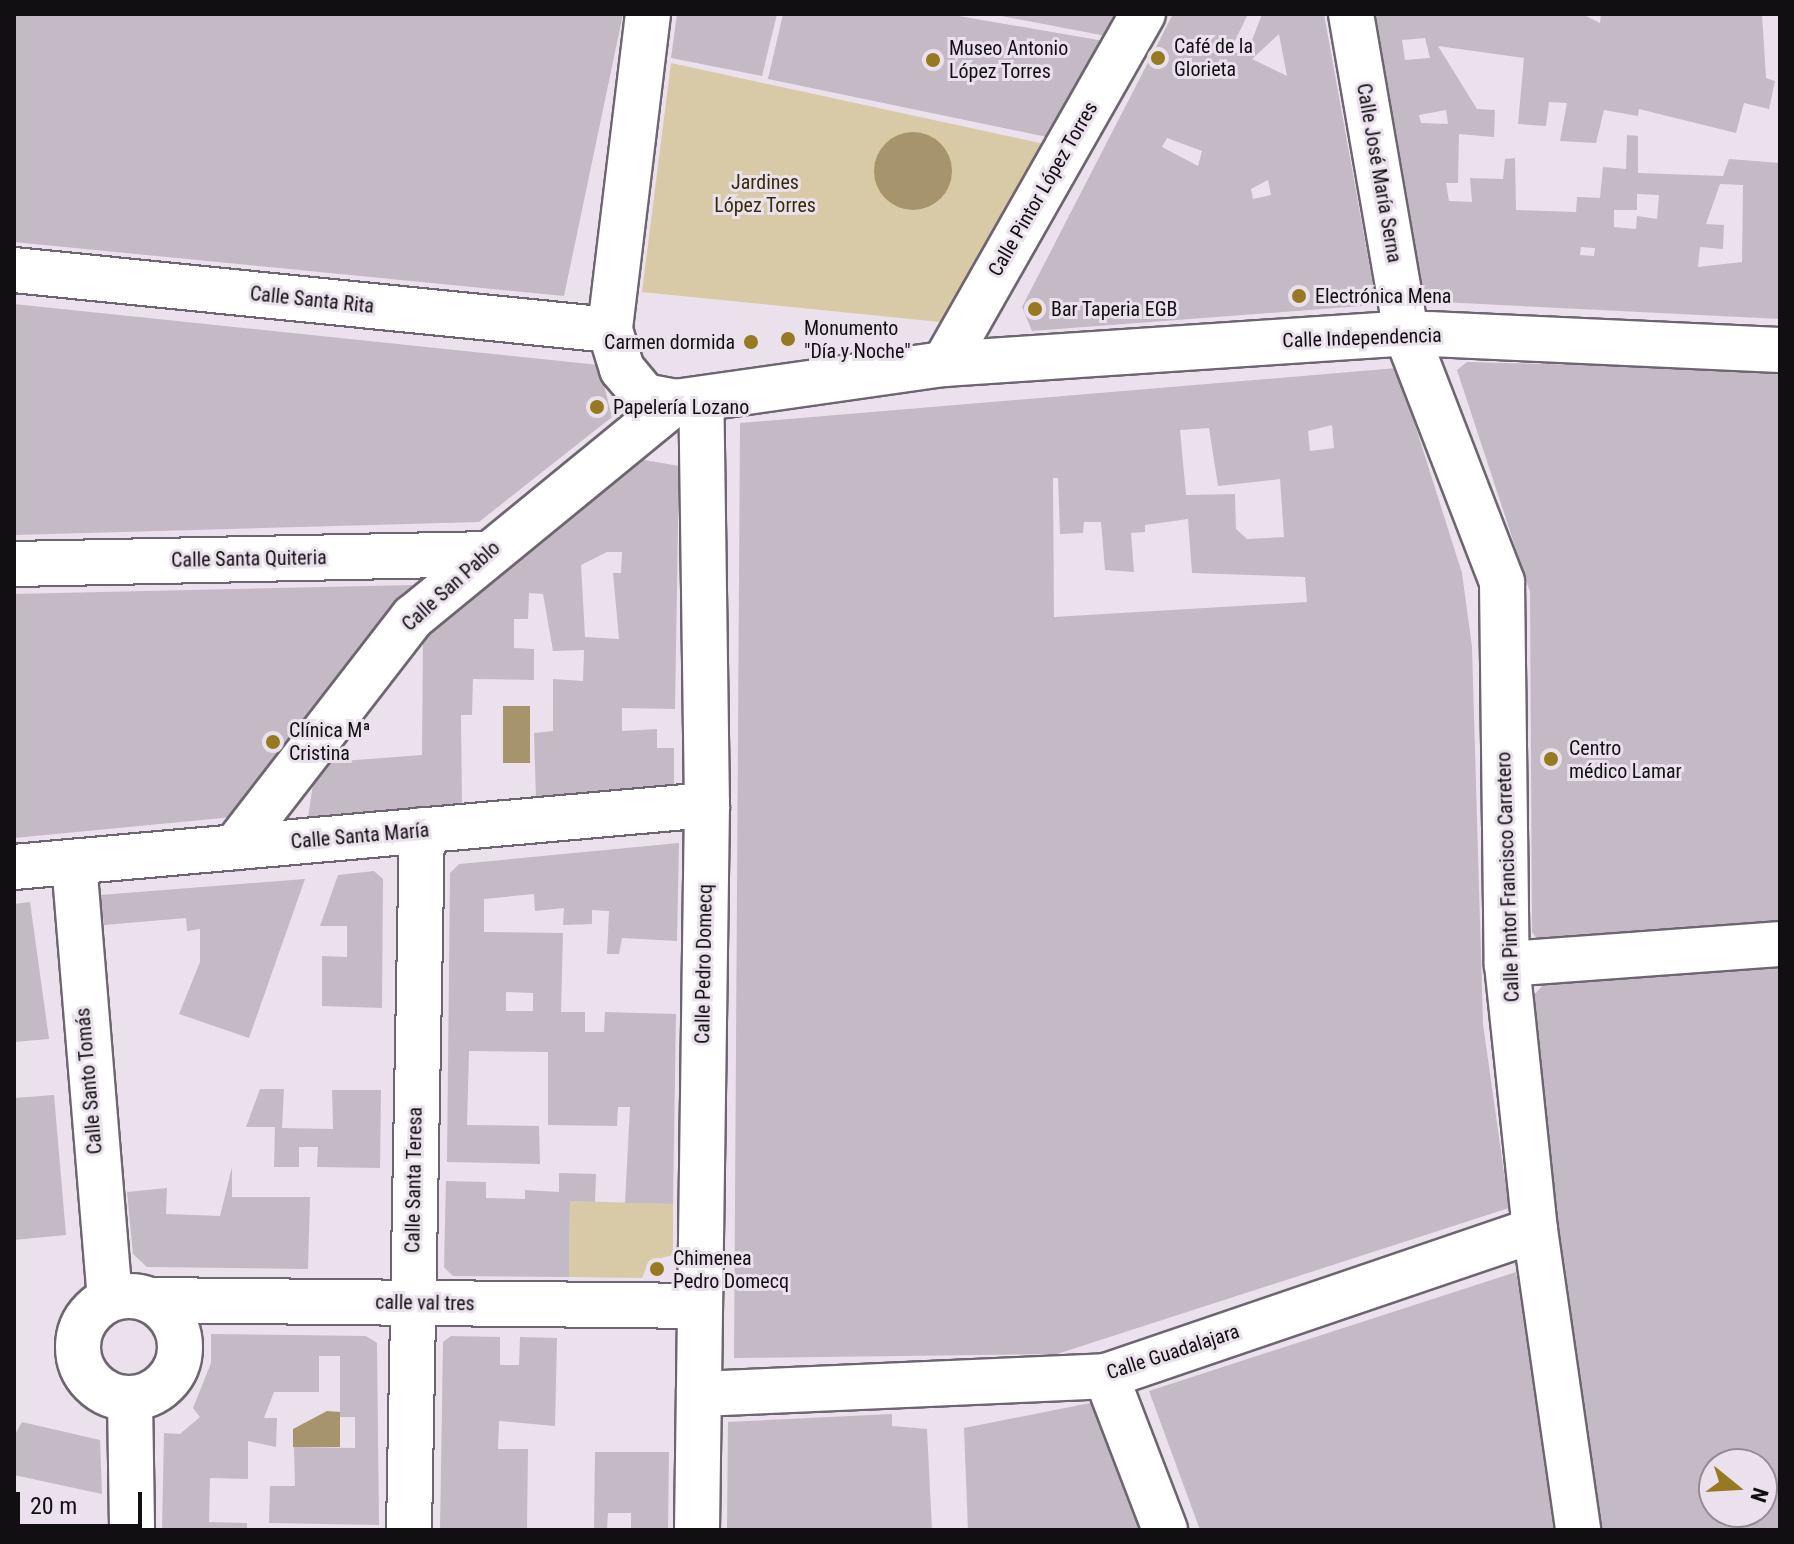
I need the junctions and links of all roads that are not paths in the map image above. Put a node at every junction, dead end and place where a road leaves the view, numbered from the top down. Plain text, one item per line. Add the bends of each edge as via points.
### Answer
1 (648, 14) edge
2 (1143, 14) edge
3 (1351, 14) edge
4 (14, 270) edge
5 (610, 330) junction
6 (1406, 333) junction
7 (1780, 350) edge
8 (944, 364) junction
9 (688, 400) junction
10 (484, 554) junction
11 (14, 564) edge
12 (707, 805) junction
13 (422, 830) junction
14 (235, 847) junction
15 (74, 862) junction
16 (14, 867) edge
17 (1780, 944) edge
18 (1507, 964) junction
19 (1535, 1230) junction
20 (130, 1299) junction
21 (411, 1303) junction
22 (700, 1306) junction
23 (1106, 1376) junction
24 (699, 1394) junction
25 (130, 1399) junction
26 (132, 1530) edge
27 (409, 1530) edge
28 (697, 1530) edge
29 (1165, 1530) edge
30 (1578, 1530) edge

1 - 5 street
2 - 8 street, Calle Pintor López Torres
3 - 6 street, Calle José María Serna
4 - 5 street, Calle Santa Rita
5 - 9 street via 622,369 645,396
6 - 7 street, Calle Independencia
6 - 8 street, Calle Independencia
6 - 18 street, Calle Pintor Francisco Carretero via 1502,582
8 - 9 street, Calle Independencia
9 - 10 street, Calle San Pablo
9 - 12 street, Calle Pedro Domecq
10 - 11 street, Calle Santa Quiteria
10 - 14 street, Calle San Pablo via 413,617
12 - 13 street, Calle Santa María
12 - 22 street, Calle Pedro Domecq
13 - 14 street, Calle Santa María
13 - 21 street, Calle Santa Teresa
14 - 15 street, Calle Santa María
15 - 16 street, Calle Santa María
15 - 20 street, Calle Santo Tomás
17 - 18 street
18 - 19 street, Calle Pintor Francisco Carretero
19 - 23 street, Calle Guadalajara
19 - 30 street, Calle Pintor Francisco Carretero
20 - 21 street, calle val tres
20 - 25 street via 178,1329 179,1362 160,1388
20 - 25 street via 86,1319 81,1365 100,1389
21 - 22 street, calle val tres
21 - 27 street, Calle Santa Teresa
22 - 24 street, Calle Pedro Domecq
23 - 24 street, Calle Guadalajara
23 - 29 street
24 - 28 street, Calle Pedro Domecq
25 - 26 street

